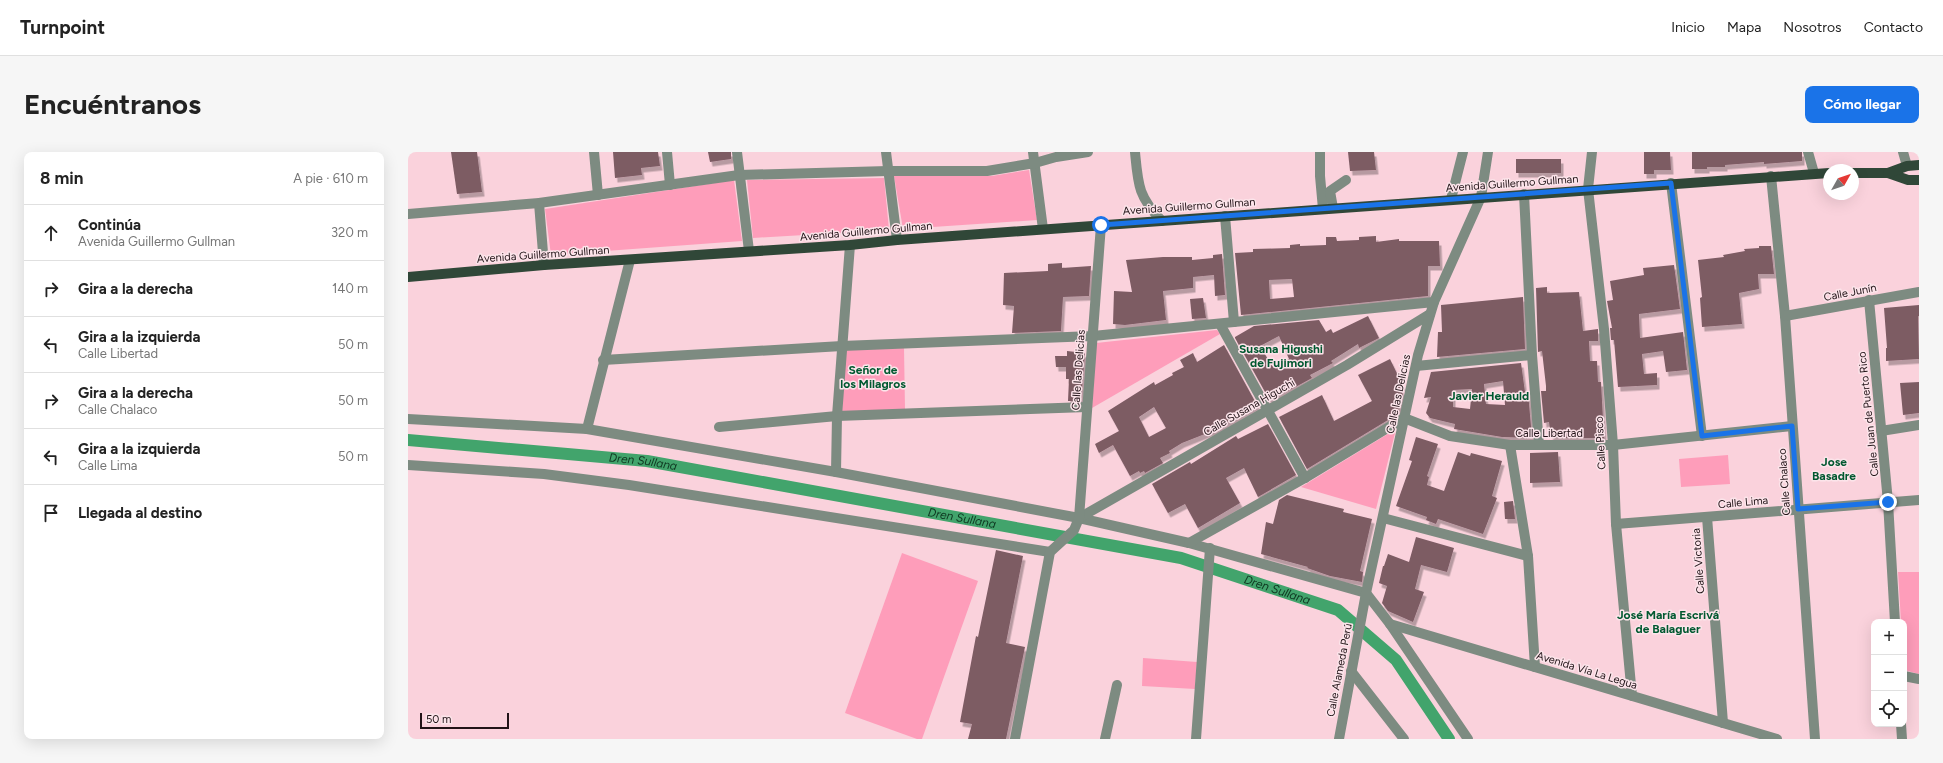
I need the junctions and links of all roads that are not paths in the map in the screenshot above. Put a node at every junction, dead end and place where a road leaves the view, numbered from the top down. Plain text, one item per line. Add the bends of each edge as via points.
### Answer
1 (594, 152) edge
2 (666, 152) edge
3 (737, 152) edge
4 (886, 152) edge
5 (1034, 152) edge
6 (1088, 152) edge
7 (1135, 152) edge
8 (1320, 152) edge
9 (1463, 152) edge
10 (1488, 152) edge
11 (1592, 152) edge
12 (1808, 152) edge
13 (1902, 152) edge
14 (1035, 163) junction
15 (1919, 165) edge
16 (1907, 166) junction
17 (888, 171) junction
18 (1814, 173) junction
19 (1823, 173) edge
20 (1859, 173) edge
21 (1888, 173) junction
22 (739, 175) junction
23 (1771, 176) junction
24 (1346, 180) dead end
25 (1919, 180) edge
26 (1671, 183) junction
27 (670, 185) junction
28 (1588, 189) junction
29 (1524, 194) junction
30 (598, 195) junction
31 (1481, 197) junction
32 (1451, 199) junction
33 (538, 204) junction
34 (1323, 208) junction
35 (1333, 208) junction
36 (408, 214) edge
37 (1225, 216) junction
38 (1162, 220) junction
39 (1101, 225) junction
40 (1044, 229) junction
41 (898, 240) junction
42 (850, 245) junction
43 (749, 251) junction
44 (630, 260) junction
45 (544, 265) junction
46 (408, 277) edge
47 (1919, 292) edge
48 (1868, 300) junction
49 (1434, 302) junction
50 (1430, 314) junction
51 (1784, 316) junction
52 (1234, 322) junction
53 (1220, 324) junction
54 (1093, 336) junction
55 (842, 346) junction
56 (1532, 355) junction
57 (603, 360) junction
58 (1416, 366) junction
59 (1087, 407) junction
60 (1268, 410) junction
61 (837, 416) junction
62 (1404, 418) junction
63 (408, 419) edge
64 (1919, 425) edge
65 (1792, 426) junction
66 (719, 427) dead end
67 (587, 429) junction
68 (1881, 431) junction
69 (1702, 436) junction
70 (1539, 445) junction
71 (1613, 445) junction
72 (1510, 446) junction
73 (408, 465) edge
74 (836, 472) junction
75 (1305, 478) junction
76 (1919, 500) edge
77 (1888, 502) junction
78 (1798, 509) junction
79 (1707, 517) junction
80 (1079, 518) junction
81 (1382, 518) junction
82 (1616, 524) junction
83 (1189, 542) junction
84 (1051, 551) junction
85 (1210, 551) junction
86 (1528, 556) junction
87 (1366, 593) junction
88 (1364, 605) joint
89 (1895, 619) edge
90 (1390, 624) junction
91 (1535, 667) junction
92 (1351, 671) junction
93 (1907, 677) edge
94 (1919, 679) edge
95 (1117, 685) dead end
96 (1632, 696) junction
97 (1722, 723) junction
98 (1901, 727) edge
99 (1015, 739) edge
100 (1105, 739) edge
101 (1196, 739) edge
102 (1338, 739) edge
103 (1404, 739) edge
104 (1468, 739) edge
105 (1777, 739) edge
106 (1815, 739) edge
107 (1902, 739) edge

1 - 30 street
2 - 27 street
3 - 22 street
4 - 17 street
5 - 14 street
6 - 14 street
7 - 38 street via 1138,187 1146,204
8 - 34 street
9 - 32 street
10 - 31 street, Calle las Delicias
11 - 28 street, Calle Pisco
12 - 18 street
13 - 16 street
14 - 17 street via 987,171
14 - 40 street
15 - 16 main road
16 - 21 main road
17 - 22 street
17 - 41 street
18 - 19 main road, Avenida Guillermo Gullman
18 - 23 main road, Avenida Guillermo Gullman
20 - 21 main road
21 - 25 main road via 1908,180
22 - 27 street
22 - 43 street
23 - 26 main road, Avenida Guillermo Gullman
23 - 51 street, Calle Chalaco
24 - 35 street via 1330,191
26 - 28 main road, Avenida Guillermo Gullman
26 - 69 street
27 - 30 street
28 - 29 main road, Avenida Guillermo Gullman
28 - 71 street, Calle Pisco via 1604,329
29 - 31 main road, Avenida Guillermo Gullman
29 - 56 street
30 - 33 street
31 - 32 main road, Avenida Guillermo Gullman
31 - 49 street, Calle las Delicias
32 - 35 main road, Avenida Guillermo Gullman
33 - 36 street
33 - 45 street
34 - 35 main road, Avenida Guillermo Gullman
34 - 37 main road, Avenida Guillermo Gullman
37 - 38 main road, Avenida Guillermo Gullman
37 - 52 street
38 - 39 main road, Avenida Guillermo Gullman
39 - 40 main road, Avenida Guillermo Gullman
39 - 54 street, Calle las Delicias
40 - 41 main road, Avenida Guillermo Gullman
41 - 42 main road, Avenida Guillermo Gullman
42 - 43 main road, Avenida Guillermo Gullman
42 - 55 street
43 - 44 main road, Avenida Guillermo Gullman
44 - 45 main road, Avenida Guillermo Gullman
44 - 57 street
45 - 46 main road, Avenida Guillermo Gullman
47 - 48 street, Calle Junín
48 - 51 street, Calle Junín
48 - 68 street, Calle Juan de Puerto Rico
49 - 50 street, Calle las Delicias
49 - 52 street
50 - 58 street, Calle las Delicias
50 - 60 street, Calle Susana Higuchi
51 - 65 street, Calle Chalaco
52 - 53 street
53 - 54 street
53 - 60 street
54 - 55 street
54 - 59 street, Calle las Delicias
55 - 57 street
55 - 61 street
56 - 58 street
56 - 70 street
57 - 67 street
58 - 62 street, Calle las Delicias
59 - 61 street
59 - 80 street, Calle las Delicias
60 - 75 street
60 - 80 street, Calle Susana Higuchi
61 - 66 street
61 - 74 street
62 - 72 street, Calle Libertad via 1450,436
62 - 75 street
62 - 81 street, Calle las Delicias
63 - 67 street
64 - 68 street
65 - 69 street, Calle Libertad
65 - 78 street, Calle Chalaco
67 - 74 street
68 - 77 street, Calle Juan de Puerto Rico
69 - 71 street, Calle Libertad
70 - 71 street, Calle Libertad
70 - 72 street, Calle Libertad
71 - 82 street, Calle Pisco
72 - 86 street
73 - 84 street via 544,474 629,485
74 - 80 street
75 - 83 street
76 - 77 street, Calle Lima
77 - 78 street, Calle Lima
77 - 89 street, Calle Juan de Puerto Rico
78 - 79 street, Calle Lima
78 - 106 street, Calle Chalaco
79 - 82 street, Calle Lima
79 - 97 street, Calle Victoria
80 - 83 street
80 - 84 street, Calle las Delicias via 1074,530
81 - 86 street
81 - 87 street, Calle las Delicias
82 - 96 street, Calle Pisco
83 - 85 street
84 - 99 street
85 - 87 street
85 - 101 street
86 - 91 street
87 - 88 street, Calle las Delicias
87 - 90 street
88 - 92 street, Calle Alameda Perú
90 - 91 street, Avenida Vía La Legua
90 - 104 street
91 - 96 street, Avenida Vía La Legua
92 - 102 street, Calle Alameda Perú
92 - 103 street
93 - 94 street
95 - 100 street
96 - 97 street, Avenida Vía La Legua
97 - 105 street, Avenida Vía La Legua
98 - 107 street

